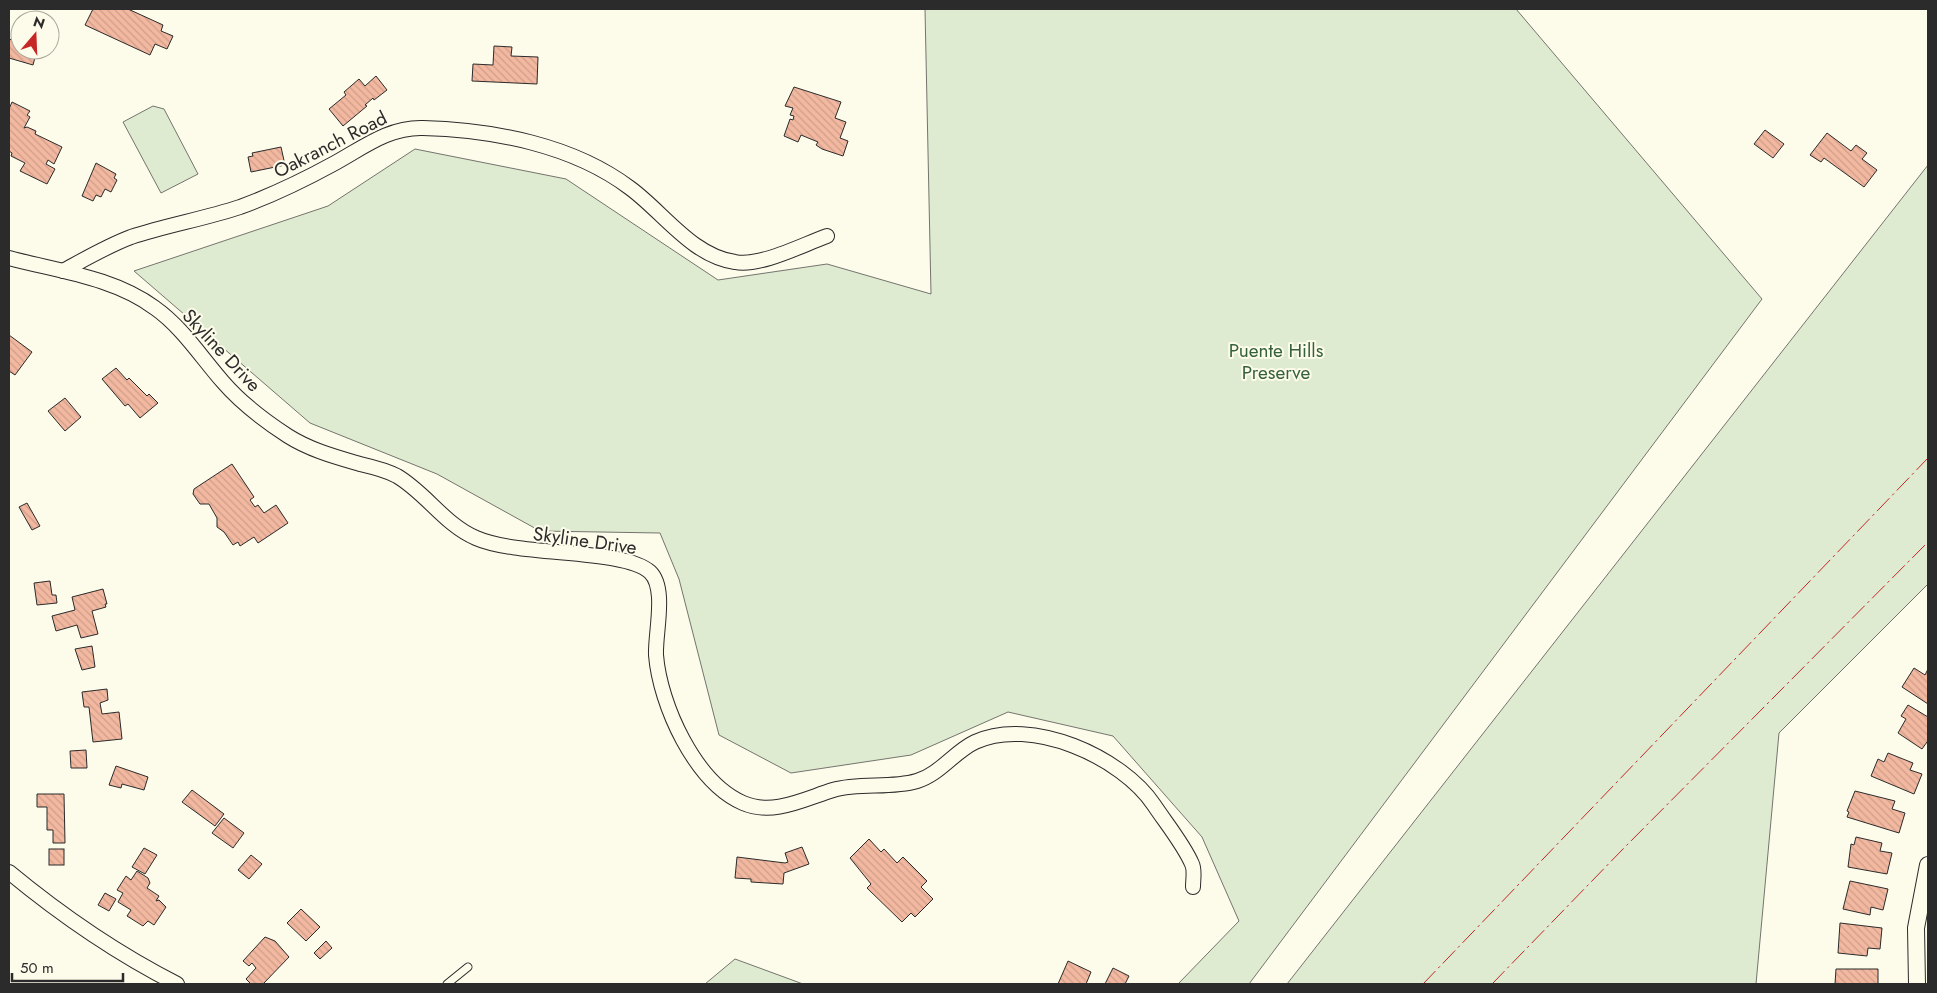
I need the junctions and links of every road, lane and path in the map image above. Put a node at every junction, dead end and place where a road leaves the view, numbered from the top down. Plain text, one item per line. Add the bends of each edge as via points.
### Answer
1 (827, 236) dead end
2 (9, 258) edge
3 (63, 271) junction
4 (1928, 865) edge
5 (9, 872) edge
6 (1193, 887) dead end
7 (1925, 899) edge
8 (468, 967) dead end
9 (177, 984) edge
10 (447, 984) edge
11 (1917, 984) edge

1 - 3 street, Oakranch Road via 748,263 726,260 698,247 630,188 582,160 543,146 497,136 412,128 386,134 272,194 225,212 132,237
2 - 3 street, Skyline Drive
3 - 6 street, Skyline Drive via 117,288 148,303 176,326 231,391 269,422 313,449 395,475 472,536 523,550 625,561 648,570 658,585 656,656 670,708 699,766 714,784 736,799 752,806 777,807 844,787 908,783 926,777 964,749 984,739 1016,735 1042,737 1087,752 1139,787 1194,866
4 - 7 street
5 - 9 street via 79,926
7 - 11 street via 1916,928
8 - 10 lane

